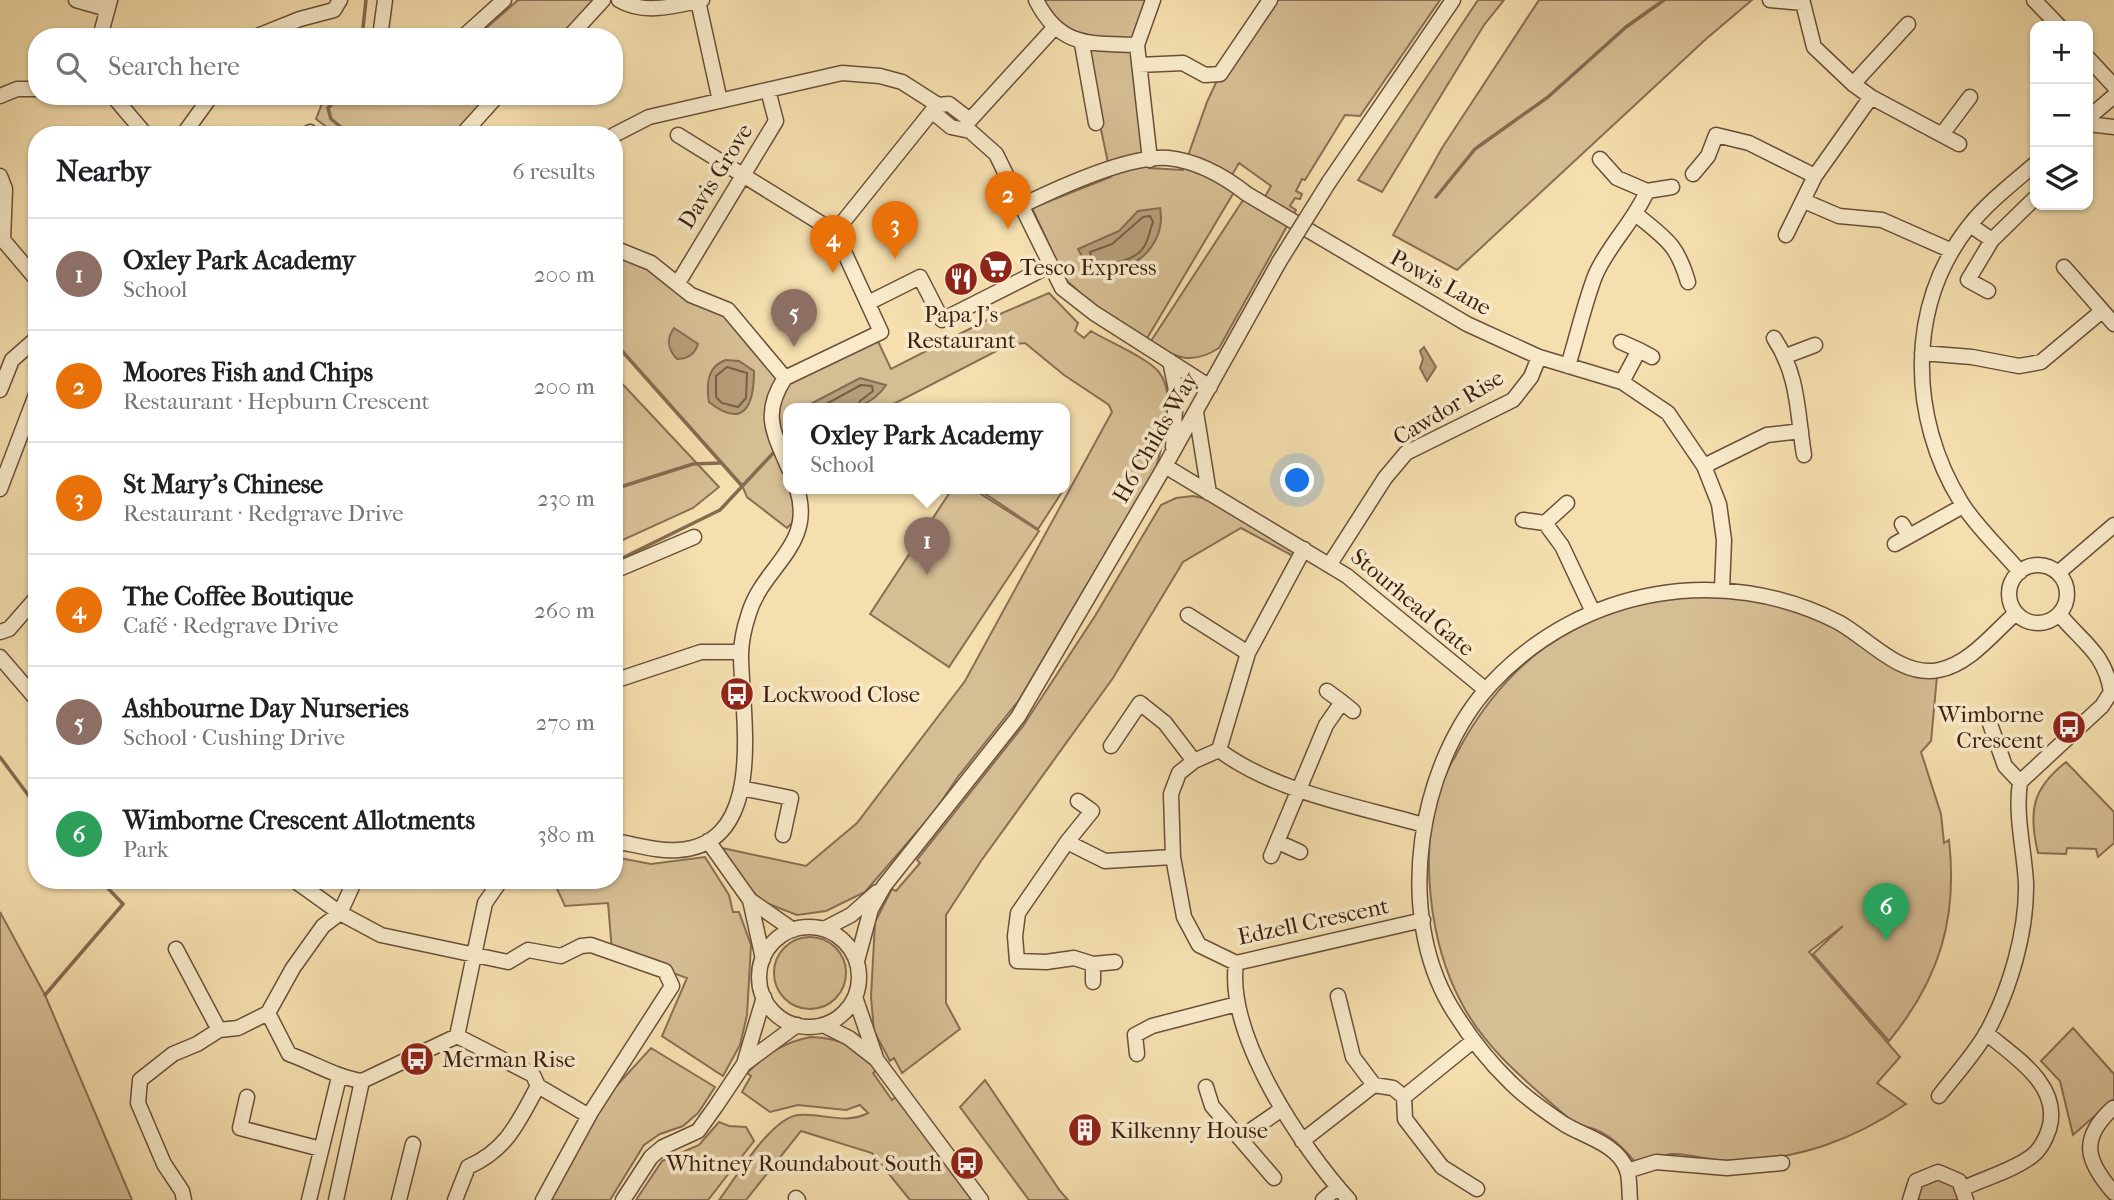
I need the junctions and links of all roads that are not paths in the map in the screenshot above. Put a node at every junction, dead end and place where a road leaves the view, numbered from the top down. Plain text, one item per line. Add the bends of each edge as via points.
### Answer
1 (75, 0) edge
2 (340, 0) edge
3 (385, 0) edge
4 (504, 0) edge
5 (603, 0) edge
6 (700, 0) edge
7 (1036, 0) edge
8 (1153, 0) edge
9 (1270, 0) edge
10 (1453, 0) edge
11 (1770, 0) edge
12 (2034, 0) edge
13 (625, 2) edge
14 (108, 4) edge
15 (2054, 21) edge
16 (1908, 24) dead end
17 (1054, 27) junction
18 (102, 28) edge
19 (278, 28) edge
20 (381, 28) edge
21 (473, 28) edge
22 (577, 28) edge
23 (1083, 44) junction
24 (1137, 45) junction
25 (2093, 63) edge
26 (1139, 65) junction
27 (1853, 84) junction
28 (2114, 86) edge
29 (28, 89) edge
30 (768, 90) junction
31 (0, 96) edge
32 (2114, 96) edge
33 (1871, 97) junction
34 (1970, 97) dead end
35 (720, 101) junction
36 (121, 105) edge
37 (205, 105) edge
38 (489, 105) edge
39 (936, 109) junction
40 (2093, 114) edge
41 (1096, 123) dead end
42 (970, 125) junction
43 (2093, 125) edge
44 (138, 126) edge
45 (189, 126) edge
46 (471, 126) edge
47 (2114, 127) edge
48 (623, 130) edge
49 (1943, 133) junction
50 (678, 135) dead end
51 (1959, 144) dead end
52 (1600, 159) dead end
53 (1150, 160) junction
54 (2030, 169) edge
55 (1693, 174) dead end
56 (741, 175) junction
57 (0, 176) edge
58 (1815, 177) junction
59 (1672, 187) dead end
60 (1647, 191) junction
61 (1804, 201) junction
62 (2030, 203) edge
63 (1023, 205) junction
64 (1637, 215) junction
65 (1969, 225) junction
66 (835, 232) junction
67 (1786, 236) dead end
68 (1992, 240) junction
69 (1, 241) edge
70 (1952, 251) junction
71 (623, 252) edge
72 (1051, 265) junction
73 (2064, 267) dead end
74 (28, 270) edge
75 (1689, 282) dead end
76 (678, 283) junction
77 (1988, 291) dead end
78 (870, 302) junction
79 (2102, 311) junction
80 (2114, 324) edge
81 (1774, 338) dead end
82 (1621, 342) dead end
83 (1815, 345) dead end
84 (28, 346) edge
85 (1639, 350) junction
86 (1922, 353) junction
87 (1786, 356) junction
88 (1539, 357) junction
89 (1652, 357) dead end
90 (1170, 362) junction
91 (1568, 366) junction
92 (785, 378) junction
93 (1622, 382) junction
94 (1210, 387) junction
95 (0, 390) edge
96 (1196, 412) junction
97 (28, 426) edge
98 (1801, 431) junction
99 (1804, 455) dead end
100 (783, 456) edge
101 (1169, 461) junction
102 (1704, 466) junction
103 (0, 489) edge
104 (1209, 493) junction
105 (798, 494) edge
106 (1567, 503) dead end
107 (1963, 506) junction
108 (1523, 520) dead end
109 (1545, 523) junction
110 (2114, 526) edge
111 (694, 537) dead end
112 (1895, 544) dead end
113 (1304, 549) junction
114 (1330, 564) junction
115 (623, 567) edge
116 (2020, 572) junction
117 (2059, 573) junction
118 (1722, 589) junction
119 (28, 607) edge
120 (1593, 612) junction
121 (2016, 613) junction
122 (2059, 614) junction
123 (1188, 615) dead end
124 (0, 632) edge
125 (741, 652) junction
126 (1248, 653) junction
127 (0, 657) edge
128 (623, 678) edge
129 (28, 690) edge
130 (1486, 690) junction
131 (1327, 691) dead end
132 (1989, 721) dead end
133 (1111, 746) dead end
134 (1219, 750) junction
135 (1194, 761) junction
136 (2020, 782) junction
137 (741, 788) junction
138 (1299, 788) junction
139 (1079, 801) dead end
140 (1424, 825) junction
141 (783, 835) dead end
142 (708, 841) junction
143 (623, 842) edge
144 (1067, 842) junction
145 (1278, 842) junction
146 (1300, 852) dead end
147 (1271, 856) dead end
148 (1174, 858) junction
149 (884, 886) junction
150 (307, 889) edge
151 (351, 889) edge
152 (495, 889) edge
153 (750, 900) junction
154 (340, 913) junction
155 (1423, 920) junction
156 (824, 929) junction
157 (793, 930) junction
158 (176, 949) dead end
159 (475, 956) junction
160 (763, 959) junction
161 (857, 961) junction
162 (1115, 962) dead end
163 (1236, 963) junction
164 (1093, 964) junction
165 (1093, 982) dead end
166 (1338, 996) dead end
167 (764, 997) junction
168 (855, 997) junction
169 (1237, 1004) junction
170 (268, 1013) junction
171 (823, 1025) junction
172 (797, 1026) junction
173 (219, 1030) junction
174 (1986, 1033) junction
175 (457, 1036) junction
176 (1473, 1041) junction
177 (1137, 1054) dead end
178 (876, 1059) junction
179 (742, 1067) junction
180 (339, 1077) junction
181 (362, 1081) junction
182 (538, 1086) junction
183 (1374, 1086) junction
184 (1206, 1087) dead end
185 (1939, 1096) dead end
186 (247, 1097) dead end
187 (1404, 1097) junction
188 (2113, 1108) edge
189 (1282, 1109) junction
190 (589, 1116) junction
191 (1240, 1138) junction
192 (1302, 1141) junction
193 (413, 1144) dead end
194 (321, 1149) junction
195 (1782, 1163) dead end
196 (1627, 1171) junction
197 (1274, 1178) dead end
198 (1338, 1187) junction
199 (1477, 1189) dead end
200 (2114, 1193) edge
201 (1965, 1194) edge
202 (184, 1200) edge
203 (309, 1200) edge
204 (336, 1200) edge
205 (399, 1200) edge
206 (455, 1200) edge
207 (543, 1200) edge
208 (624, 1200) edge
209 (981, 1200) edge
210 (1323, 1200) edge
211 (1349, 1200) edge
212 (1630, 1200) edge
213 (1910, 1200) edge

1 - 14 street
2 - 19 street via 334,10
3 - 20 street
4 - 21 street
5 - 22 street
6 - 13 street via 650,9
6 - 35 street
7 - 17 street
8 - 24 street
9 - 26 street via 1220,74 1205,75 1183,63
10 - 94 street, H6 Childs Way, bridge via 1329,182
11 - 27 street via 1803,3 1814,47
12 - 15 street
14 - 18 street
16 - 27 street
17 - 23 street
17 - 42 street
23 - 24 street
23 - 41 street
24 - 26 street
25 - 28 street
26 - 53 street
27 - 33 street
29 - 31 street
30 - 35 street
30 - 39 street via 842,73 862,74 902,82
30 - 56 street, Davis Grove via 776,121
32 - 40 street
33 - 49 street
33 - 58 street
34 - 49 street
35 - 48 street via 649,117
36 - 44 street
37 - 45 street
38 - 46 street
39 - 42 street via 949,104
39 - 66 street
42 - 63 street via 996,154
43 - 47 street
49 - 51 street
50 - 56 street
52 - 60 street via 1616,178
53 - 63 street, Powis Lane via 1108,170
53 - 88 street, Powis Lane via 1167,158 1226,177 1247,194 1455,317
54 - 65 street
55 - 58 street via 1708,156 1716,135 1749,143
56 - 66 street
56 - 76 street, Davis Grove
57 - 69 street via 5,189
58 - 61 street
59 - 60 street
60 - 64 street
61 - 67 street
61 - 70 street via 1839,216 1882,220
62 - 68 street
63 - 72 street
64 - 75 street via 1681,255
64 - 91 street via 1596,275
65 - 68 street
65 - 70 street
66 - 78 street
68 - 77 street via 1968,280
69 - 74 street
70 - 86 street via 1936,280
71 - 76 street via 651,263
72 - 78 street via 942,320 920,277
72 - 90 street via 1062,288
73 - 79 street
76 - 92 street via 691,295 728,310
78 - 92 street via 881,332
79 - 80 street
79 - 86 street via 2042,362 2019,366
81 - 87 street
82 - 85 street
83 - 87 street
84 - 95 street via 12,359
85 - 89 street
85 - 93 street
86 - 107 street via 1928,430
87 - 98 street via 1799,400
88 - 91 street, Powis Lane
88 - 114 street, Cawdor Rise via 1531,377 1513,400 1406,453
90 - 94 street
90 - 101 street via 1176,390
91 - 93 street, Powis Lane
92 - 100 street via 770,414
93 - 102 street, Powis Lane via 1668,414
94 - 96 street, H6 Childs Way
96 - 101 street, H6 Childs Way
96 - 104 street
97 - 103 street
98 - 99 street
98 - 102 street via 1768,435
101 - 104 street, Stourhead Gate
101 - 149 street, H6 Childs Way via 1018,718
102 - 118 street, Powis Lane via 1719,504 1724,540
104 - 113 street, Stourhead Gate
105 - 125 street via 802,513 798,536 749,611
106 - 109 street
107 - 112 street via 1906,530
107 - 116 street
108 - 109 street
109 - 120 street via 1562,546
110 - 117 street
111 - 115 street
113 - 114 street, Stourhead Gate
113 - 126 street
114 - 130 street, Stourhead Gate via 1373,593
116 - 117 street via 2043,565
116 - 121 street via 2010,596
117 - 122 street via 2067,594
118 - 120 street via 1648,593
118 - 121 street via 1776,597 1809,609 1865,637 1902,666 1917,671 1958,664
119 - 124 street via 9,629
120 - 130 street via 1526,652
121 - 122 street via 2042,622
122 - 136 street via 2099,654 2111,692 2102,706
123 - 126 street
125 - 128 street via 701,652
125 - 137 street via 746,755
126 - 134 street
127 - 129 street
130 - 140 street via 1455,736
131 - 138 street via 1347,706 1326,725
132 - 136 street via 2005,766
133 - 135 street via 1140,703 1165,723
134 - 135 street, Edzell Crescent
134 - 138 street via 1243,768
135 - 148 street, Edzell Crescent via 1179,773 1171,794
136 - 174 street via 2017,803 2025,908 2005,990
137 - 141 street via 790,798
137 - 142 street via 723,830
138 - 140 street via 1339,804
138 - 145 street
139 - 144 street via 1092,811
140 - 155 street via 1420,872
142 - 143 street via 678,850
142 - 153 street
144 - 148 street via 1105,861
144 - 164 street via 1018,913 1017,961 1074,958
145 - 146 street
145 - 147 street
148 - 163 street, Edzell Crescent via 1184,917 1199,945
149 - 156 street, H6 Childs Way via 851,915
149 - 161 street, H6 Childs Way via 871,909
150 - 154 street
151 - 154 street
152 - 159 street via 485,903
153 - 157 street
153 - 160 street
154 - 159 street via 381,934
154 - 170 street via 323,926
155 - 163 street, Edzell Crescent
155 - 176 street via 1441,985
156 - 157 street
156 - 161 street via 849,947
157 - 160 street via 770,946
158 - 173 street
159 - 175 street
159 - 190 street via 508,962 528,950 561,956 592,945 665,971 673,986
160 - 167 street
161 - 168 street
162 - 164 street
163 - 169 street
164 - 165 street
166 - 183 street via 1353,1057
167 - 172 street via 772,1010
167 - 179 street
168 - 171 street via 842,1014
168 - 178 street
169 - 177 street via 1144,1030 1135,1035
169 - 189 street
170 - 173 street via 238,1028
170 - 180 street via 289,1054
171 - 172 street
171 - 178 street
172 - 179 street
173 - 202 street via 173,1054 140,1080 137,1090 146,1124
174 - 185 street
174 - 201 street via 2048,1092 2053,1116 2046,1139 2033,1156
175 - 181 street
175 - 182 street via 533,1075
176 - 187 street
176 - 196 street via 1537,1106 1602,1143 1619,1156
178 - 209 street
179 - 208 street via 698,1131 650,1157
180 - 181 street
180 - 194 street
181 - 204 street
182 - 190 street
182 - 206 street via 516,1126 491,1156 468,1167
183 - 187 street via 1393,1088
183 - 192 street
184 - 191 street via 1212,1106
186 - 194 street via 238,1134
187 - 199 street via 1405,1119 1442,1167
188 - 200 street via 2098,1122 2090,1159
189 - 191 street
189 - 192 street
190 - 207 street
191 - 197 street
192 - 198 street
193 - 205 street
194 - 203 street
195 - 196 street via 1727,1168 1656,1162
196 - 212 street
198 - 210 street
198 - 211 street
201 - 213 street via 1953,1176 1930,1173 1916,1181

